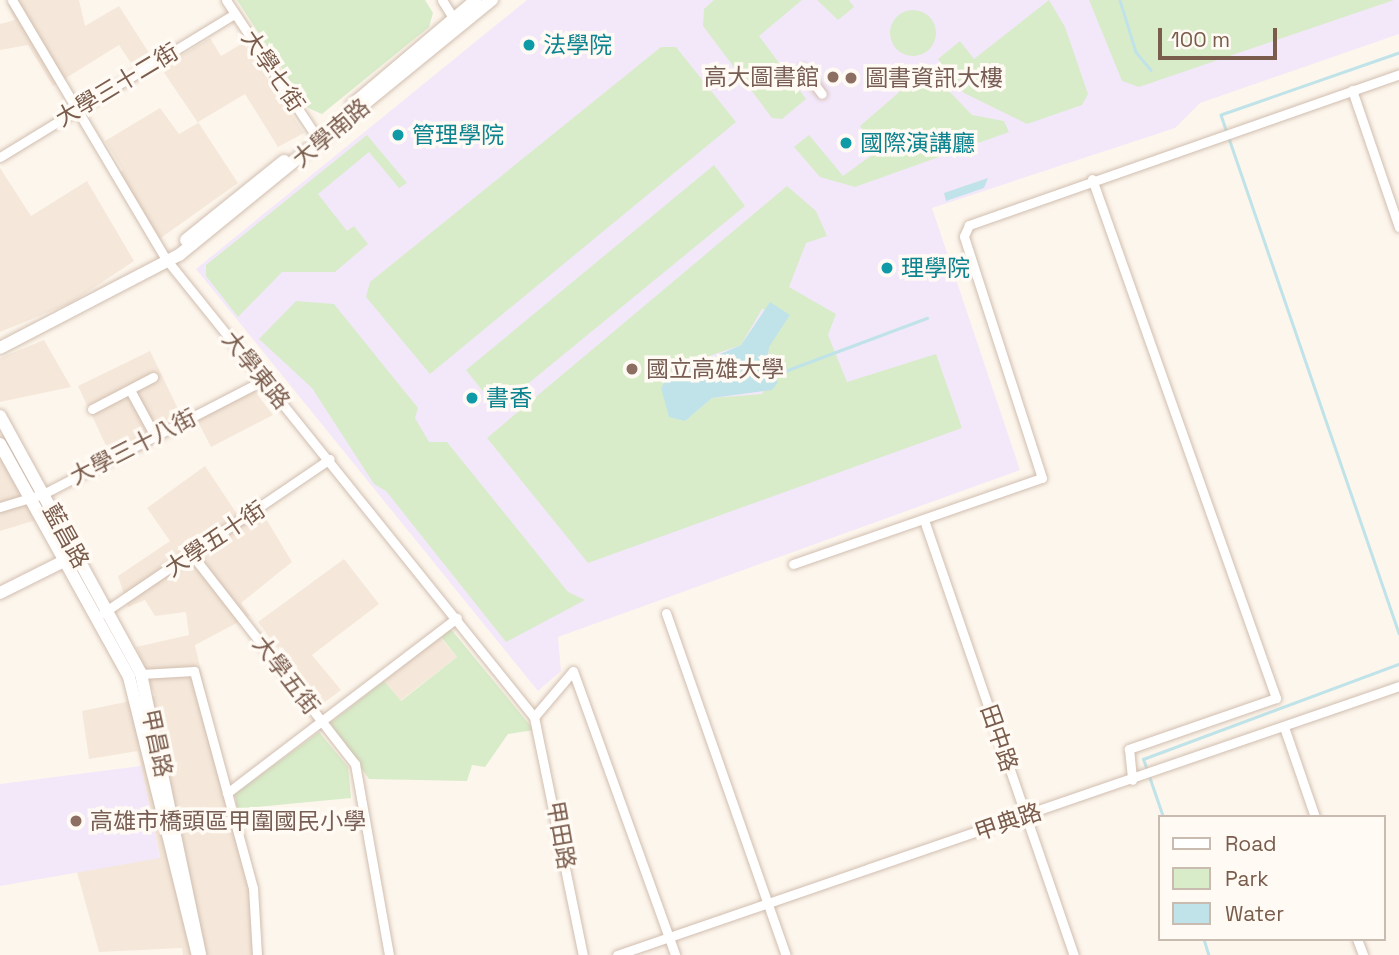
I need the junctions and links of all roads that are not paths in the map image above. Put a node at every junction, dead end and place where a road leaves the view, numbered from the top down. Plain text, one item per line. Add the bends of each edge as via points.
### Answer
1 (12, 0) edge
2 (226, 0) edge
3 (442, 0) edge
4 (476, 0) edge
5 (492, 0) edge
6 (234, 14) junction
7 (456, 22) junction
8 (803, 69) dead end
9 (1399, 74) edge
10 (1352, 90) junction
11 (822, 94) dead end
12 (75, 112) junction
13 (318, 138) junction
14 (0, 157) edge
15 (1092, 178) junction
16 (1399, 227) edge
17 (166, 259) junction
18 (0, 348) edge
19 (153, 377) dead end
20 (264, 380) junction
21 (130, 390) junction
22 (92, 410) dead end
23 (0, 416) edge
24 (155, 436) junction
25 (0, 444) edge
26 (330, 459) junction
27 (37, 497) junction
28 (0, 508) edge
29 (924, 520) junction
30 (193, 556) junction
31 (71, 557) junction
32 (793, 564) dead end
33 (0, 593) edge
34 (103, 613) junction
35 (666, 613) dead end
36 (457, 618) junction
37 (128, 658) junction
38 (141, 674) junction
39 (1399, 686) edge
40 (534, 717) junction
41 (322, 722) junction
42 (1284, 727) junction
43 (1134, 779) junction
44 (227, 793) junction
45 (1314, 815) edge
46 (1026, 816) junction
47 (768, 904) junction
48 (669, 937) junction
49 (199, 955) edge
50 (257, 955) edge
51 (389, 955) edge
52 (583, 955) edge
53 (617, 955) edge
54 (675, 955) edge
55 (786, 955) edge
56 (1074, 955) edge

1 - 12 street, 大學東路
2 - 6 street, 大學七街
3 - 7 street
4 - 7 street, 大學南路
5 - 7 street, 大學南路
6 - 12 street, 大學三十二街
6 - 13 street, 大學七街
7 - 13 street, 大學南路
8 - 11 street
9 - 10 street
10 - 15 street
10 - 16 street
12 - 14 street, 大學三十二街
12 - 17 street, 大學東路
13 - 17 street, 大學南路 via 233,214
15 - 29 street via 965,229 1044,472 1038,481
15 - 43 street via 1276,698 1129,749
17 - 18 street, 大學南路
17 - 20 street, 大學東路
19 - 21 street
20 - 24 street, 大學三十八街
20 - 26 street, 大學東路
21 - 22 street
21 - 24 street
23 - 27 street, 藍昌路
24 - 27 street, 大學三十八街
25 - 27 street, 藍昌路
26 - 30 street, 大學五十街
26 - 36 street, 大學東路
27 - 28 street, 大學三十八街
27 - 31 street, 藍昌路
29 - 32 street
29 - 46 street, 田中路
30 - 34 street, 大學五十街
30 - 41 street, 大學五街
31 - 33 street
31 - 34 street, 藍昌路
34 - 37 street, 藍昌路
35 - 47 street
36 - 40 street, 大學東路
36 - 41 street
37 - 38 street, 甲昌路
37 - 49 street, 甲昌路
38 - 44 street via 194,671
38 - 49 street, 甲昌路
39 - 42 street, 甲典路
40 - 48 street via 573,671
40 - 52 street, 甲田路
41 - 44 street
41 - 51 street, 大學五街 via 355,764
42 - 43 street, 甲典路
42 - 45 street
43 - 46 street, 甲典路
44 - 50 street via 253,888
46 - 47 street, 甲典路
46 - 56 street, 田中路
47 - 48 street, 甲典路
47 - 55 street
48 - 53 street, 甲典路
48 - 54 street

